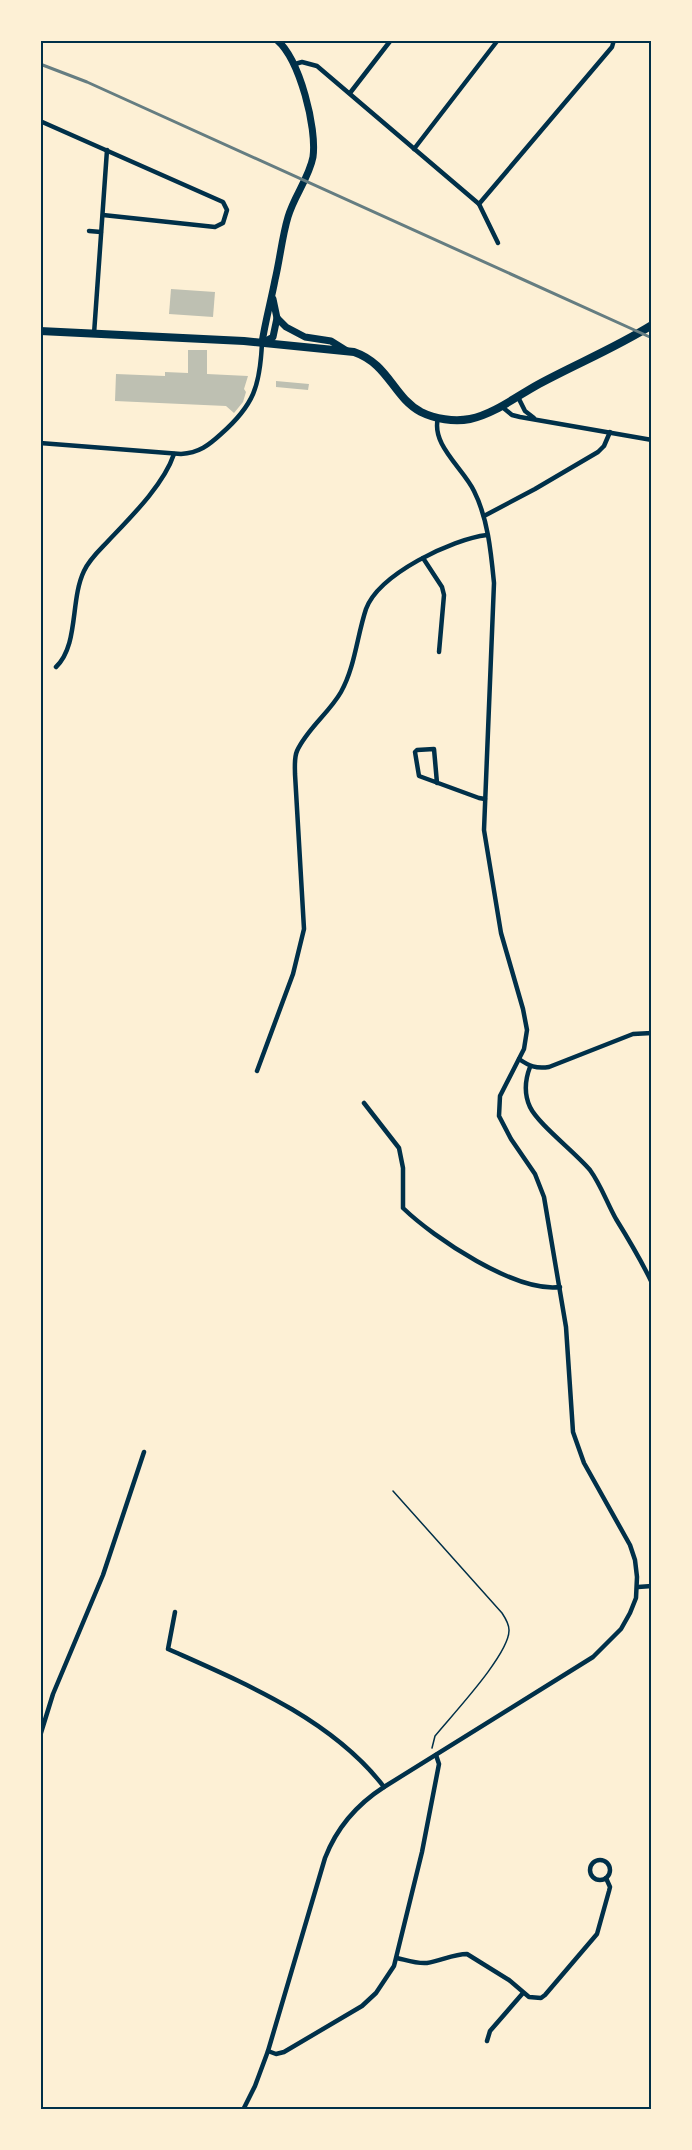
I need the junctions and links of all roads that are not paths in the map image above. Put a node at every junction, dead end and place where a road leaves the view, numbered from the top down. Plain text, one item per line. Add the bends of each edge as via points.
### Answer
1 (391, 40) edge
2 (498, 40) edge
3 (614, 40) edge
4 (280, 41) edge
5 (295, 64) junction
6 (350, 93) junction
7 (40, 122) edge
8 (414, 149) junction
9 (107, 150) junction
10 (479, 204) junction
11 (103, 215) junction
12 (89, 231) dead end
13 (101, 232) junction
14 (498, 243) dead end
15 (275, 280) junction
16 (277, 318) junction
17 (651, 325) edge
18 (40, 332) edge
19 (94, 334) junction
20 (262, 343) junction
21 (347, 351) junction
22 (517, 396) junction
23 (501, 406) junction
24 (438, 418) junction
25 (540, 420) junction
26 (610, 432) junction
27 (651, 440) edge
28 (40, 443) edge
29 (174, 454) junction
30 (484, 516) junction
31 (487, 535) junction
32 (423, 558) junction
33 (439, 652) dead end
34 (56, 667) dead end
35 (437, 783) junction
36 (485, 799) junction
37 (651, 1033) edge
38 (519, 1059) junction
39 (530, 1067) junction
40 (257, 1071) dead end
41 (364, 1103) dead end
42 (651, 1283) edge
43 (560, 1287) junction
44 (144, 1452) dead end
45 (651, 1586) edge
46 (638, 1587) junction
47 (176, 1612) dead end
48 (40, 1736) edge
49 (436, 1755) junction
50 (384, 1787) junction
51 (606, 1878) junction
52 (397, 1958) junction
53 (523, 1994) junction
54 (487, 2042) dead end
55 (268, 2051) junction
56 (243, 2109) edge

1 - 6 street
2 - 8 street
3 - 10 street
4 - 5 main road
5 - 6 street via 314,64
5 - 15 main road via 313,135 313,158 286,223
6 - 8 street
7 - 9 street
8 - 10 street
9 - 11 street
9 - 11 street via 223,202 227,214 223,223 215,227
10 - 14 street
11 - 13 street
12 - 13 street
13 - 19 street
15 - 16 main road via 273,303
15 - 20 main road
16 - 20 main road via 273,337
16 - 21 main road via 292,332 327,340
17 - 22 main road via 626,342
18 - 19 main road
19 - 20 main road
20 - 21 main road
20 - 29 street via 255,391 244,411 208,446 193,454
21 - 24 main road via 371,360 413,407
22 - 23 main road
22 - 25 street via 525,411
23 - 24 main road via 471,419
23 - 25 street via 512,415
24 - 30 street via 436,435 474,490
25 - 26 street
26 - 27 street
26 - 30 street via 598,452
28 - 29 street
29 - 34 street via 134,513 84,571 67,654
30 - 31 street
31 - 32 street via 442,547
31 - 36 street via 494,583
32 - 33 street via 444,595
32 - 40 street via 376,591 366,609 346,683 296,755 304,929 293,974
35 - 35 street via 434,749 417,750 418,773
35 - 36 street
36 - 38 street via 484,830 501,933 526,1021 526,1039
37 - 39 street via 633,1034 549,1067
38 - 39 street
38 - 43 street via 500,1096 499,1116 535,1174 544,1197
39 - 42 street via 526,1086 533,1112 595,1178
41 - 43 street via 399,1148 403,1208 410,1215 451,1246 484,1264 521,1281
43 - 46 street via 573,1432 584,1463 630,1545
44 - 48 street via 103,1575 53,1694
45 - 46 street
46 - 49 street via 621,1629 593,1657
47 - 50 street via 168,1649 299,1714 356,1756
49 - 50 street
49 - 52 street via 439,1764 431,1809
50 - 55 street via 353,1812 333,1838
51 - 51 street via 593,1877 594,1862 608,1864
51 - 53 street via 610,1887 597,1934 545,1995 535,1998
52 - 53 street via 421,1964 467,1954 509,1980
52 - 55 street via 376,1993 362,2006 284,2052
53 - 54 street via 490,2031
55 - 56 street

